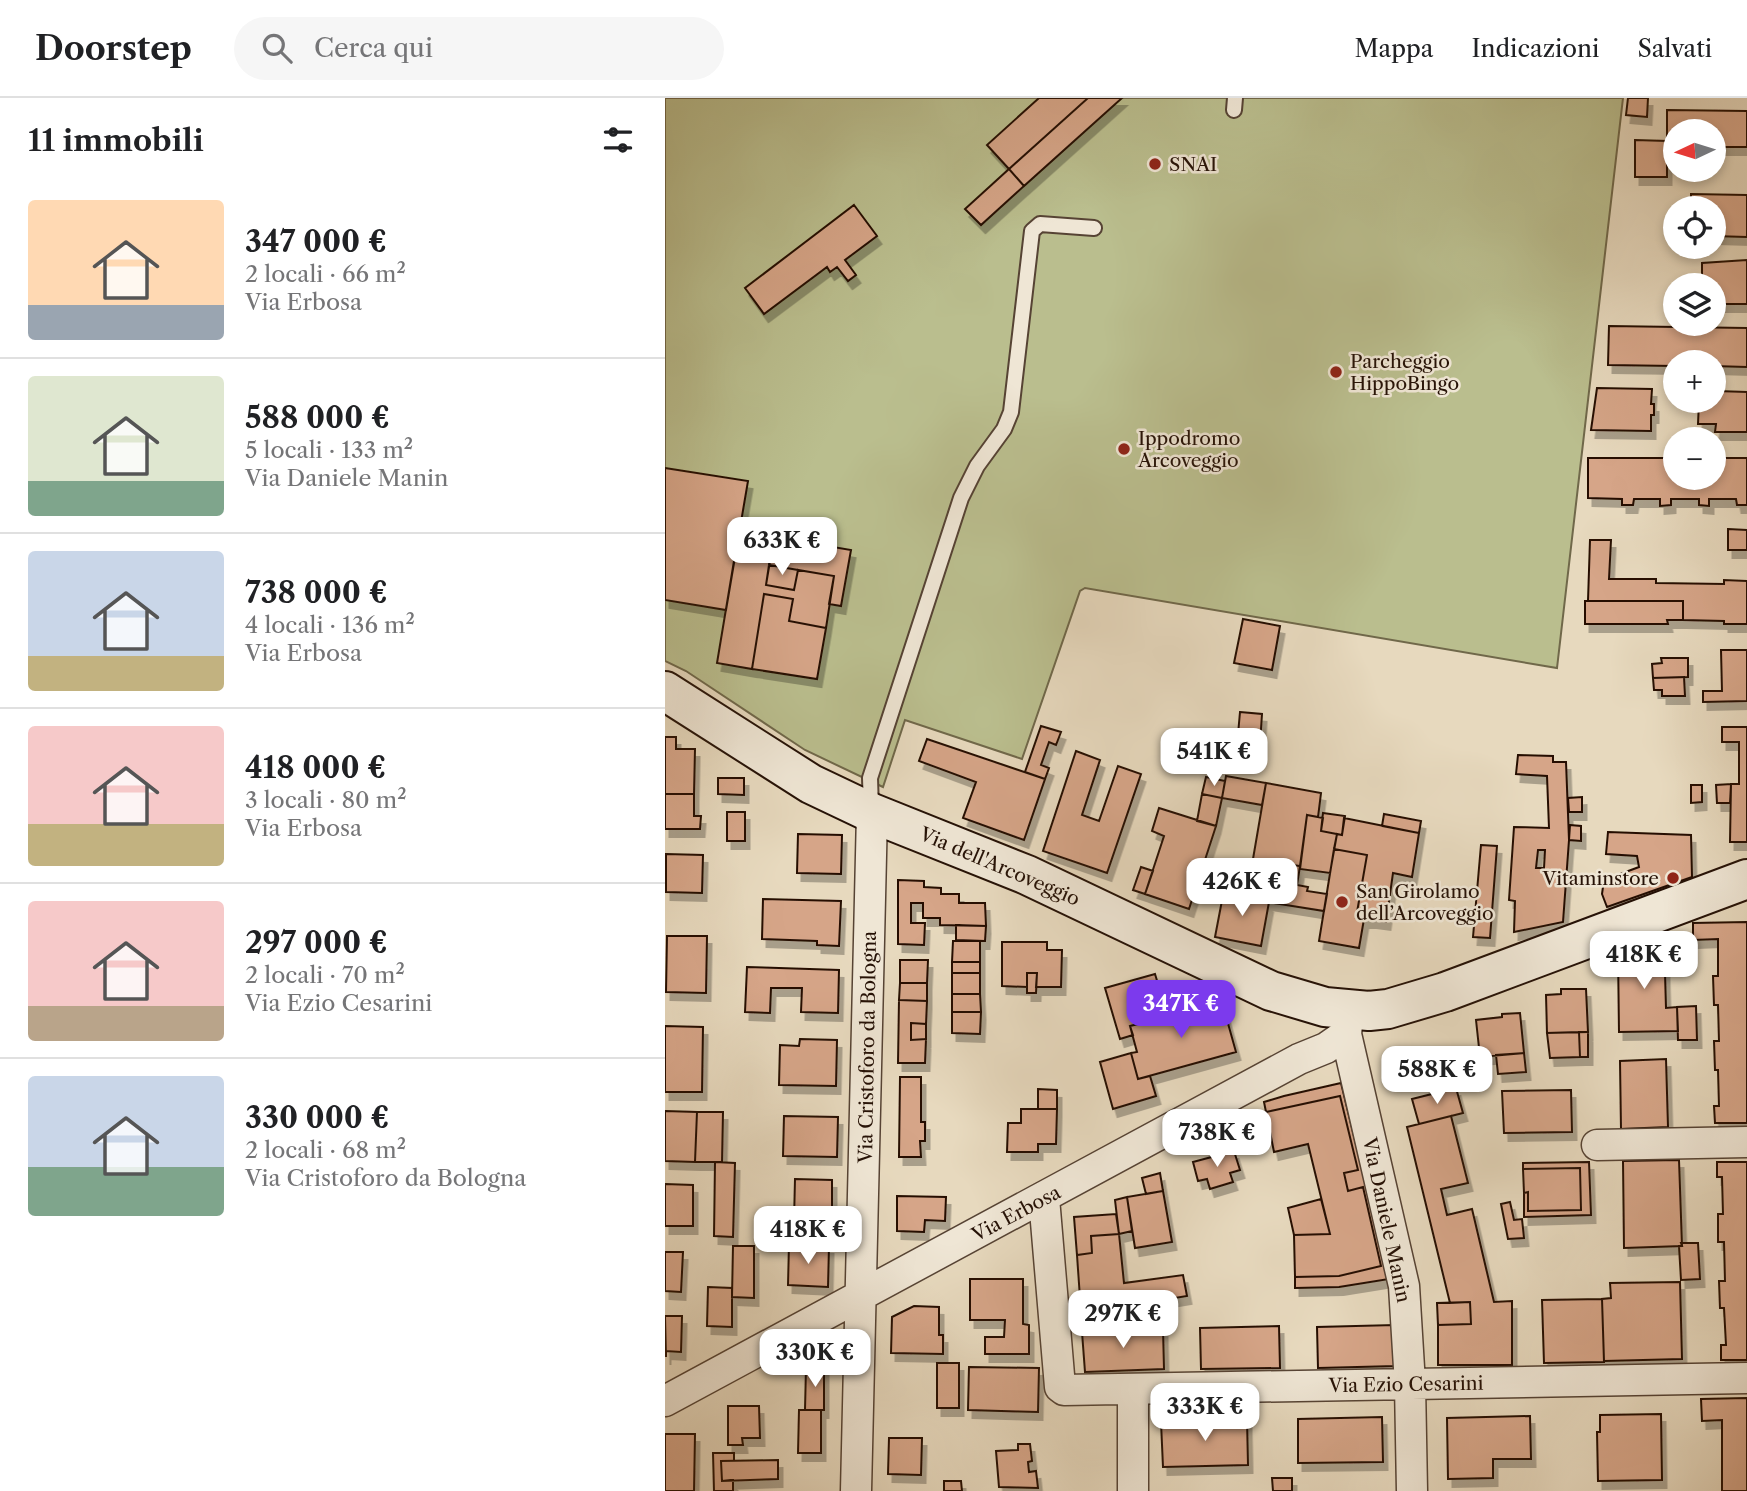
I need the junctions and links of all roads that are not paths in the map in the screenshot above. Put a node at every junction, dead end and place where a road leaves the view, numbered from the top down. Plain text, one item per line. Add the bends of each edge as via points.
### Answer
1 (1094, 228) dead end
2 (665, 691) edge
3 (872, 814) junction
4 (1747, 879) edge
5 (1347, 1023) junction
6 (1747, 1142) edge
7 (1597, 1145) dead end
8 (1044, 1198) junction
9 (860, 1296) junction
10 (1747, 1378) edge
11 (1410, 1384) junction
12 (1133, 1389) junction
13 (665, 1401) edge
14 (856, 1491) edge
15 (1133, 1491) edge
16 (1412, 1491) edge

1 - 3 lane via 1040,225 1032,231 1011,412 969,481 952,522 870,778
2 - 3 street, Via dell'Arcoveggio via 811,784
3 - 5 street, Via dell'Arcoveggio via 1027,875
3 - 9 street, Via Cristoforo da Bologna
4 - 5 street, Via dell'Arcoveggio via 1445,992
5 - 8 street, Via Erbosa via 1326,1048
5 - 11 street, Via Daniele Manin via 1404,1286
6 - 7 street
8 - 9 street, Via Erbosa
8 - 12 street, Via Ezio Cesarini via 1060,1387
9 - 13 street, Via Erbosa
9 - 14 street, Via Cristoforo da Bologna
10 - 11 street, Via Ezio Cesarini
11 - 12 street, Via Ezio Cesarini
11 - 16 street, Via Daniele Manin
12 - 15 street

